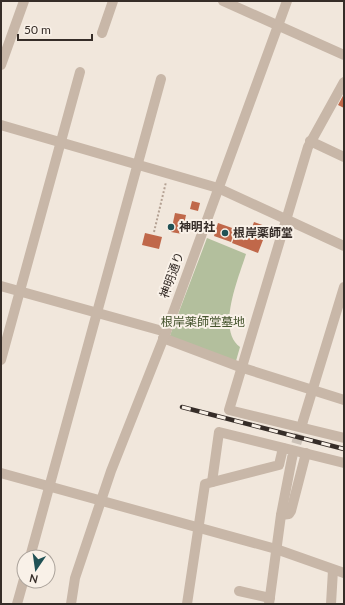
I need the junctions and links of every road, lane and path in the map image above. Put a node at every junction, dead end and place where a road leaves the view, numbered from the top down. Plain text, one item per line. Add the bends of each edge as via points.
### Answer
1 (24, 1) edge
2 (113, 1) edge
3 (223, 1) edge
4 (287, 1) edge
5 (278, 26) junction
6 (102, 33) dead end
7 (344, 55) edge
8 (1, 65) edge
9 (80, 72) dead end
10 (161, 79) dead end
11 (344, 82) edge
12 (1, 125) edge
13 (61, 142) junction
14 (310, 142) junction
15 (344, 157) edge
16 (137, 165) junction
17 (168, 174) junction
18 (218, 188) junction
19 (286, 220) junction
20 (154, 232) dead end
21 (344, 246) edge
22 (1, 286) edge
23 (344, 287) edge
24 (21, 292) junction
25 (97, 313) junction
26 (164, 335) junction
27 (1, 360) edge
28 (240, 367) junction
29 (313, 390) junction
30 (344, 400) edge
31 (303, 421) tunnel mouth
32 (344, 438) edge
33 (283, 448) junction
34 (306, 453) junction
35 (292, 458) tunnel mouth
36 (344, 463) edge
37 (1, 473) edge
38 (212, 482) junction
39 (50, 486) junction
40 (102, 501) junction
41 (281, 515) junction
42 (197, 527) junction
43 (32, 549) edge
44 (276, 549) junction
45 (333, 570) junction
46 (344, 573) edge
47 (21, 589) edge
48 (239, 591) dead end
49 (269, 601) edge
50 (17, 604) edge
51 (71, 604) edge
52 (187, 604) edge
53 (331, 604) edge

1 - 8 street
2 - 6 street
3 - 5 street
4 - 5 street, 神明通り
5 - 7 street
5 - 18 street, 神明通り
9 - 13 street
10 - 16 street
11 - 14 street
12 - 13 street
13 - 16 street
13 - 24 street
14 - 15 street
14 - 19 street
16 - 17 street
16 - 25 street
17 - 18 street
17 - 20 path
18 - 19 street
18 - 26 street, 神明通り
19 - 21 street
19 - 28 street
22 - 24 street
23 - 29 street
24 - 25 street
24 - 27 street
25 - 26 street
25 - 39 street
26 - 28 street
26 - 40 street, 神明通り via 111,471
28 - 29 street
28 - 32 street via 228,410
29 - 30 street
29 - 31 street
33 - 34 street
33 - 38 street via 279,465
33 - 38 street via 219,432
34 - 36 street
34 - 41 street via 291,511 289,514
35 - 41 street
37 - 39 street
38 - 42 street via 205,484
39 - 40 street
39 - 43 street
40 - 42 street
40 - 51 street, 神明通り via 75,578
41 - 44 street
42 - 44 street
42 - 52 street
44 - 45 street
44 - 49 street
45 - 46 street
45 - 53 street
47 - 50 street
48 - 49 street

